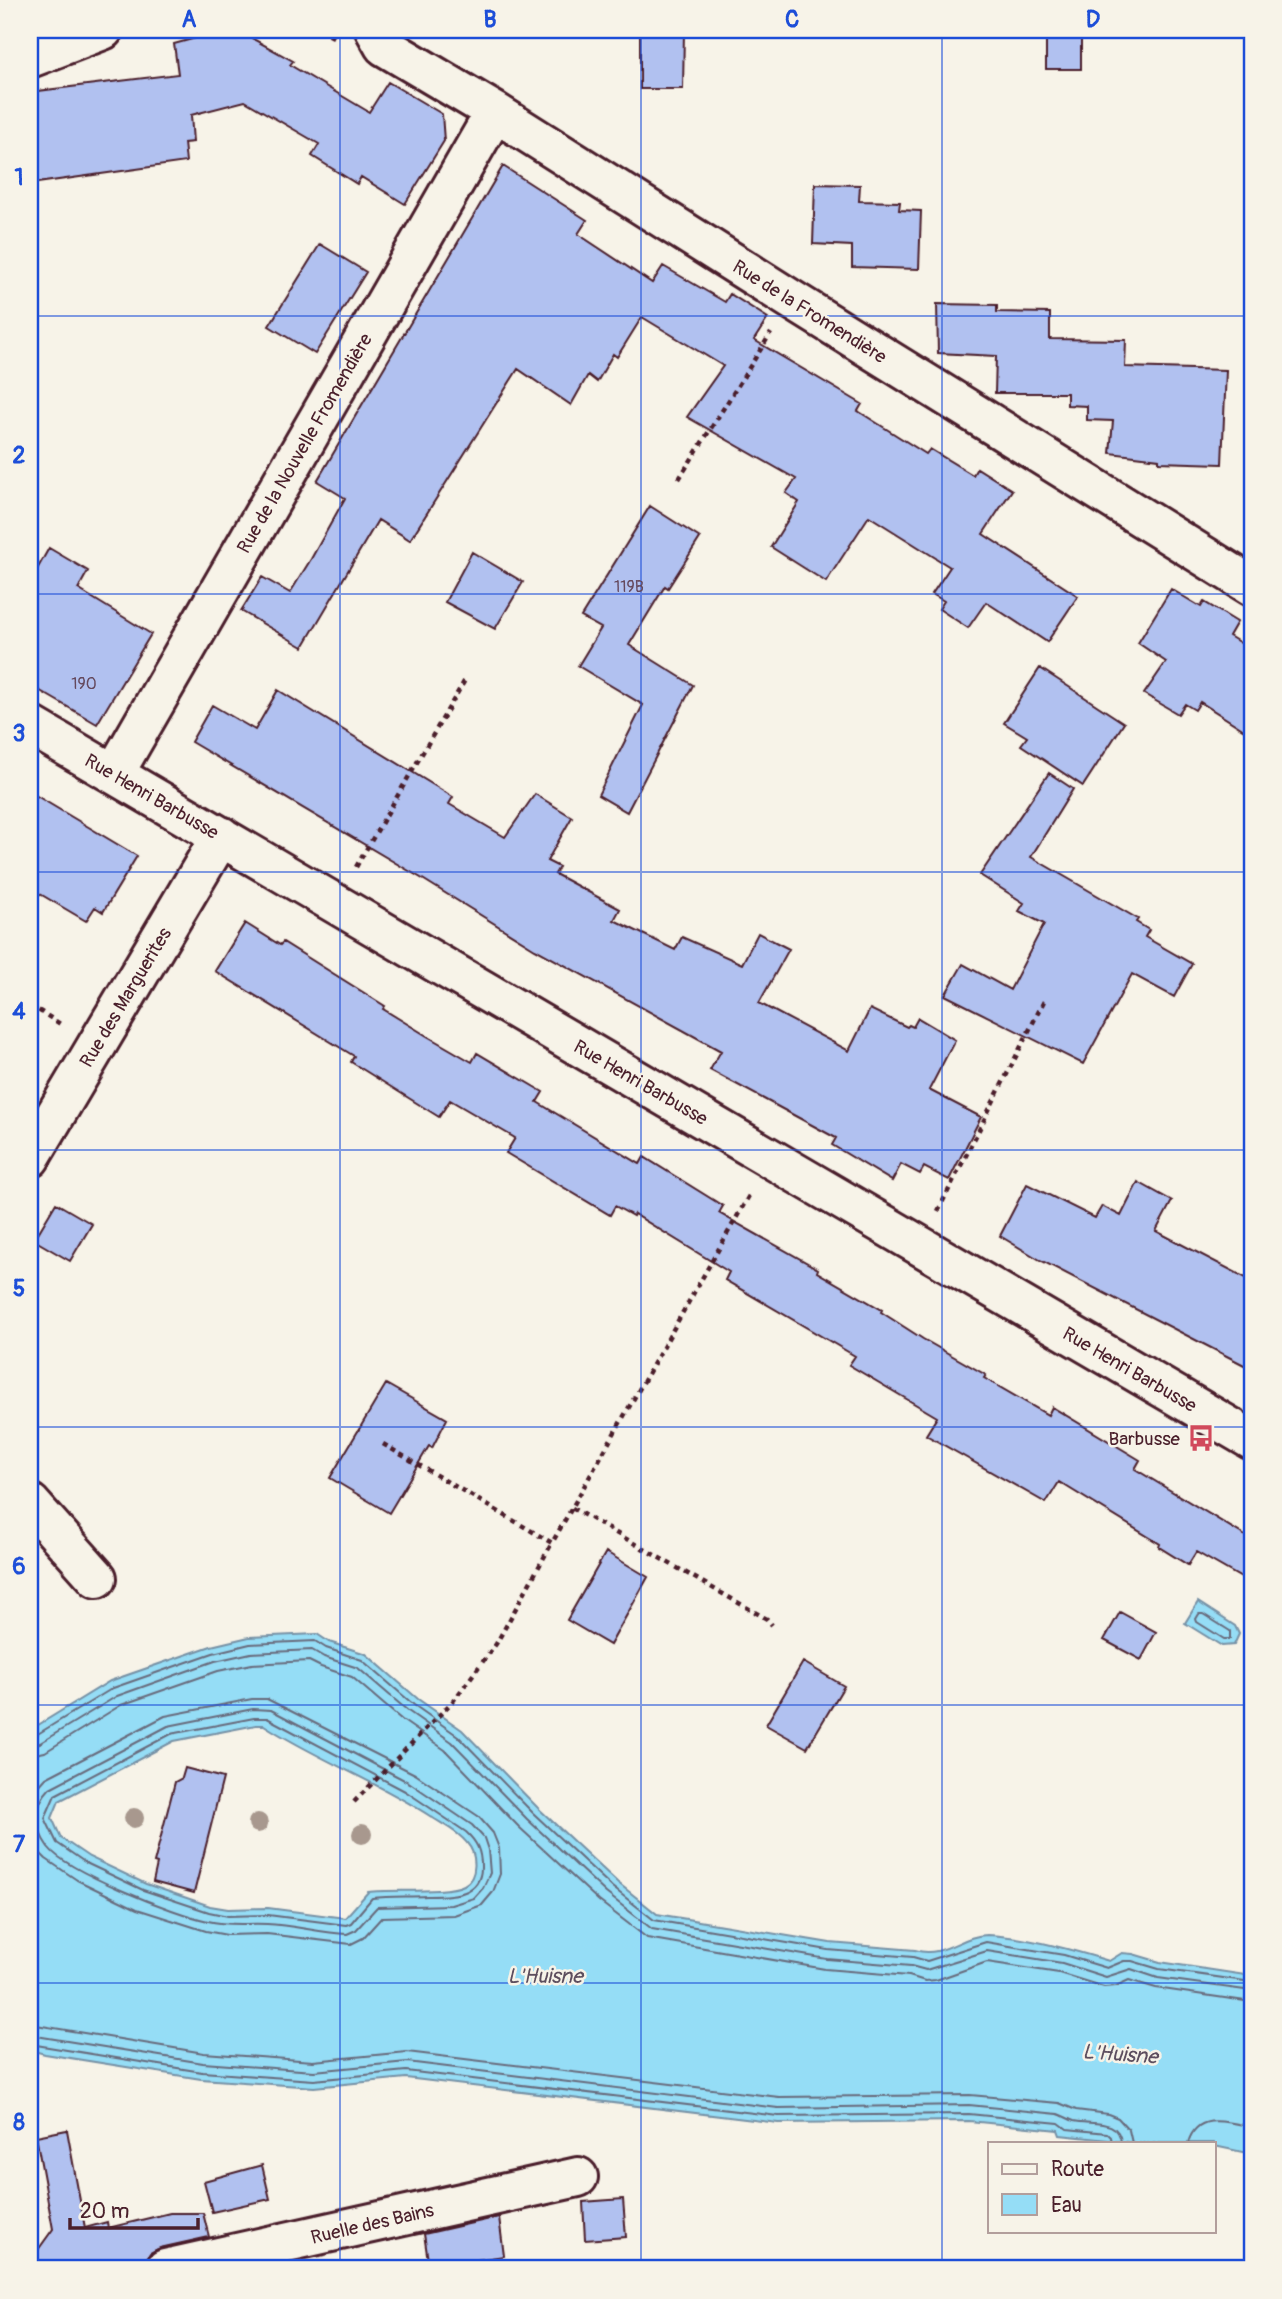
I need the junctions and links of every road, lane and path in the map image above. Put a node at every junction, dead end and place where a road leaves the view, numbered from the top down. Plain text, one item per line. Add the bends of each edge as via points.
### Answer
1 (103, 30) edge
2 (375, 30) edge
3 (30, 58) edge
4 (495, 112) junction
5 (792, 300) junction
6 (679, 479) dead end
7 (1252, 586) edge
8 (465, 680) dead end
9 (30, 725) edge
10 (114, 774) junction
11 (221, 836) junction
12 (335, 905) junction
13 (1045, 999) dead end
14 (30, 1158) edge
15 (771, 1158) junction
16 (920, 1246) junction
17 (1252, 1440) edge
18 (383, 1444) dead end
19 (30, 1503) edge
20 (572, 1508) junction
21 (552, 1543) junction
22 (97, 1578) dead end
23 (772, 1625) dead end
24 (354, 1802) dead end
25 (578, 2176) dead end
26 (165, 2269) edge

1 - 3 street
2 - 4 street, Rue de la Fromendière via 384,46
4 - 5 street, Rue de la Fromendière
4 - 10 street, Rue de la Nouvelle Fromendière
5 - 6 path
5 - 7 street, Rue de la Fromendière
8 - 12 path
9 - 10 street, Rue Henri Barbusse
10 - 11 street, Rue Henri Barbusse
11 - 12 street, Rue Henri Barbusse
11 - 14 street, Rue des Marguerites
12 - 15 street, Rue Henri Barbusse
13 - 16 path
15 - 16 street, Rue Henri Barbusse
15 - 20 path
16 - 17 street, Rue Henri Barbusse
18 - 21 path
19 - 22 street
20 - 21 path
20 - 23 path
21 - 24 path via 496,1644 454,1700
25 - 26 street, Ruelle des Bains

